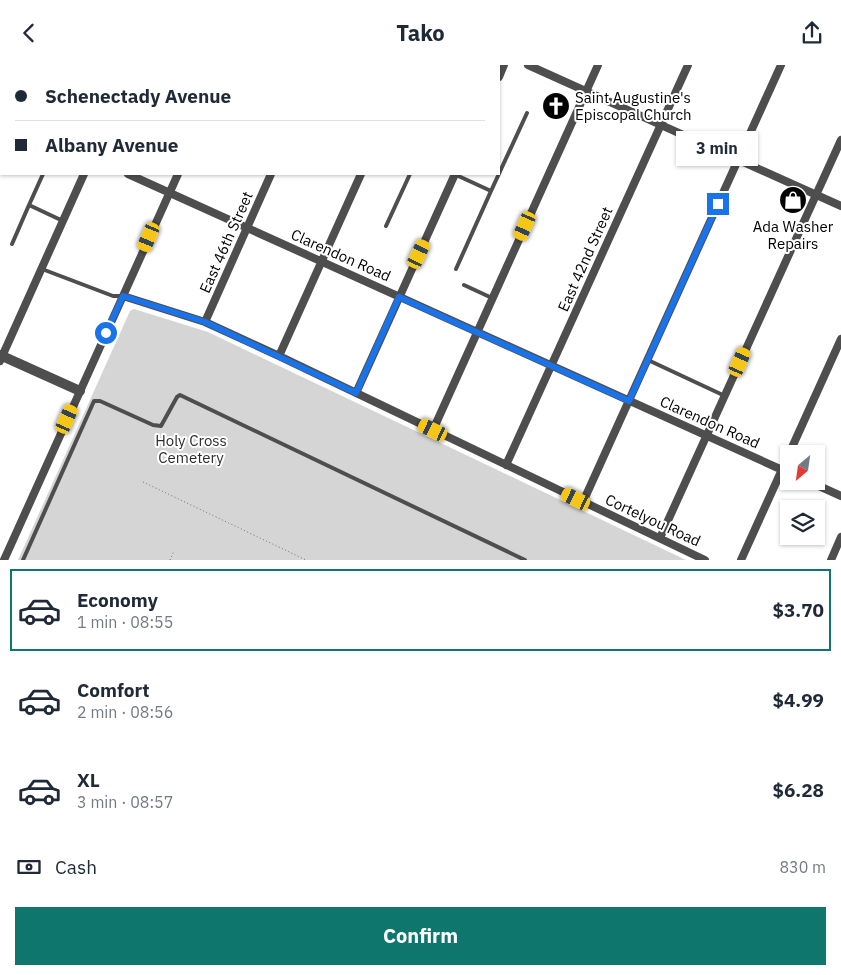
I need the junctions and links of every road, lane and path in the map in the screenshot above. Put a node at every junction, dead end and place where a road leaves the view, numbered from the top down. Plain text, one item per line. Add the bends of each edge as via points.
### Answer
1 (528, 65) edge
2 (598, 65) edge
3 (688, 65) edge
4 (781, 65) edge
5 (586, 91) junction
6 (527, 113) dead end
7 (661, 125) junction
8 (841, 140) edge
9 (738, 160) junction
10 (500, 172) edge
11 (43, 175) edge
12 (84, 175) edge
13 (130, 175) edge
14 (178, 175) edge
15 (271, 175) edge
16 (362, 175) edge
17 (410, 175) edge
18 (454, 175) edge
19 (456, 175) edge
20 (498, 175) edge
21 (491, 191) junction
22 (170, 192) junction
23 (816, 195) junction
24 (29, 205) junction
25 (841, 206) edge
26 (63, 221) junction
27 (386, 226) dead end
28 (247, 227) junction
29 (12, 244) dead end
30 (322, 261) junction
31 (42, 269) junction
32 (456, 269) dead end
33 (464, 285) dead end
34 (123, 296) junction
35 (399, 297) junction
36 (492, 298) junction
37 (205, 322) junction
38 (477, 332) junction
39 (841, 339) edge
40 (280, 356) junction
41 (1, 357) edge
42 (648, 360) junction
43 (552, 365) junction
44 (80, 391) junction
45 (356, 393) junction
46 (725, 396) junction
47 (629, 401) junction
48 (433, 430) junction
49 (707, 436) junction
50 (793, 445) edge
51 (506, 465) junction
52 (780, 469) edge
53 (780, 481) edge
54 (143, 482) dead end
55 (825, 489) edge
56 (841, 496) edge
57 (583, 502) junction
58 (841, 537) edge
59 (660, 539) junction
60 (174, 551) dead end
61 (4, 560) edge
62 (22, 560) edge
63 (170, 560) edge
64 (306, 560) edge
65 (524, 560) edge
66 (705, 560) edge
67 (741, 560) edge
68 (831, 560) edge

1 - 5 street
2 - 5 street
3 - 7 street, East 42nd Street
4 - 9 street
5 - 7 street
5 - 36 street
6 - 10 lane
7 - 9 street
7 - 43 street, East 42nd Street
8 - 23 street
9 - 23 street
9 - 42 street
11 - 24 lane
12 - 26 street
13 - 22 street, Clarendon Road
14 - 22 street
15 - 28 street, East 46th Street
16 - 30 street
17 - 27 lane
18 - 35 street
19 - 21 lane
20 - 21 lane
21 - 32 lane
22 - 28 street, Clarendon Road
22 - 34 street
23 - 25 street
23 - 46 street
24 - 26 lane
24 - 29 lane
26 - 31 street
28 - 30 street, Clarendon Road
28 - 37 street, East 46th Street
30 - 35 street, Clarendon Road
30 - 40 street
31 - 34 lane via 114,296
31 - 41 street
33 - 36 lane
34 - 37 street, Cortelyou Road
34 - 44 street
35 - 38 street, Clarendon Road
35 - 45 street
36 - 38 street
37 - 40 street, Cortelyou Road
38 - 43 street, Clarendon Road
38 - 48 street
39 - 50 street
40 - 45 street, Cortelyou Road
41 - 44 street
42 - 46 lane
42 - 47 street
43 - 47 street, Clarendon Road
43 - 51 street, East 42nd Street
44 - 61 street
45 - 48 street, Cortelyou Road
46 - 49 street
47 - 49 street, Clarendon Road
47 - 57 street
48 - 51 street, Cortelyou Road
49 - 52 street, Clarendon Road
49 - 59 street
51 - 57 street, Cortelyou Road
53 - 67 street
54 - 64 path
55 - 56 street
57 - 59 street, Cortelyou Road
58 - 68 street
59 - 66 street, Cortelyou Road
60 - 63 path
62 - 65 lane via 94,401 161,426 180,395

